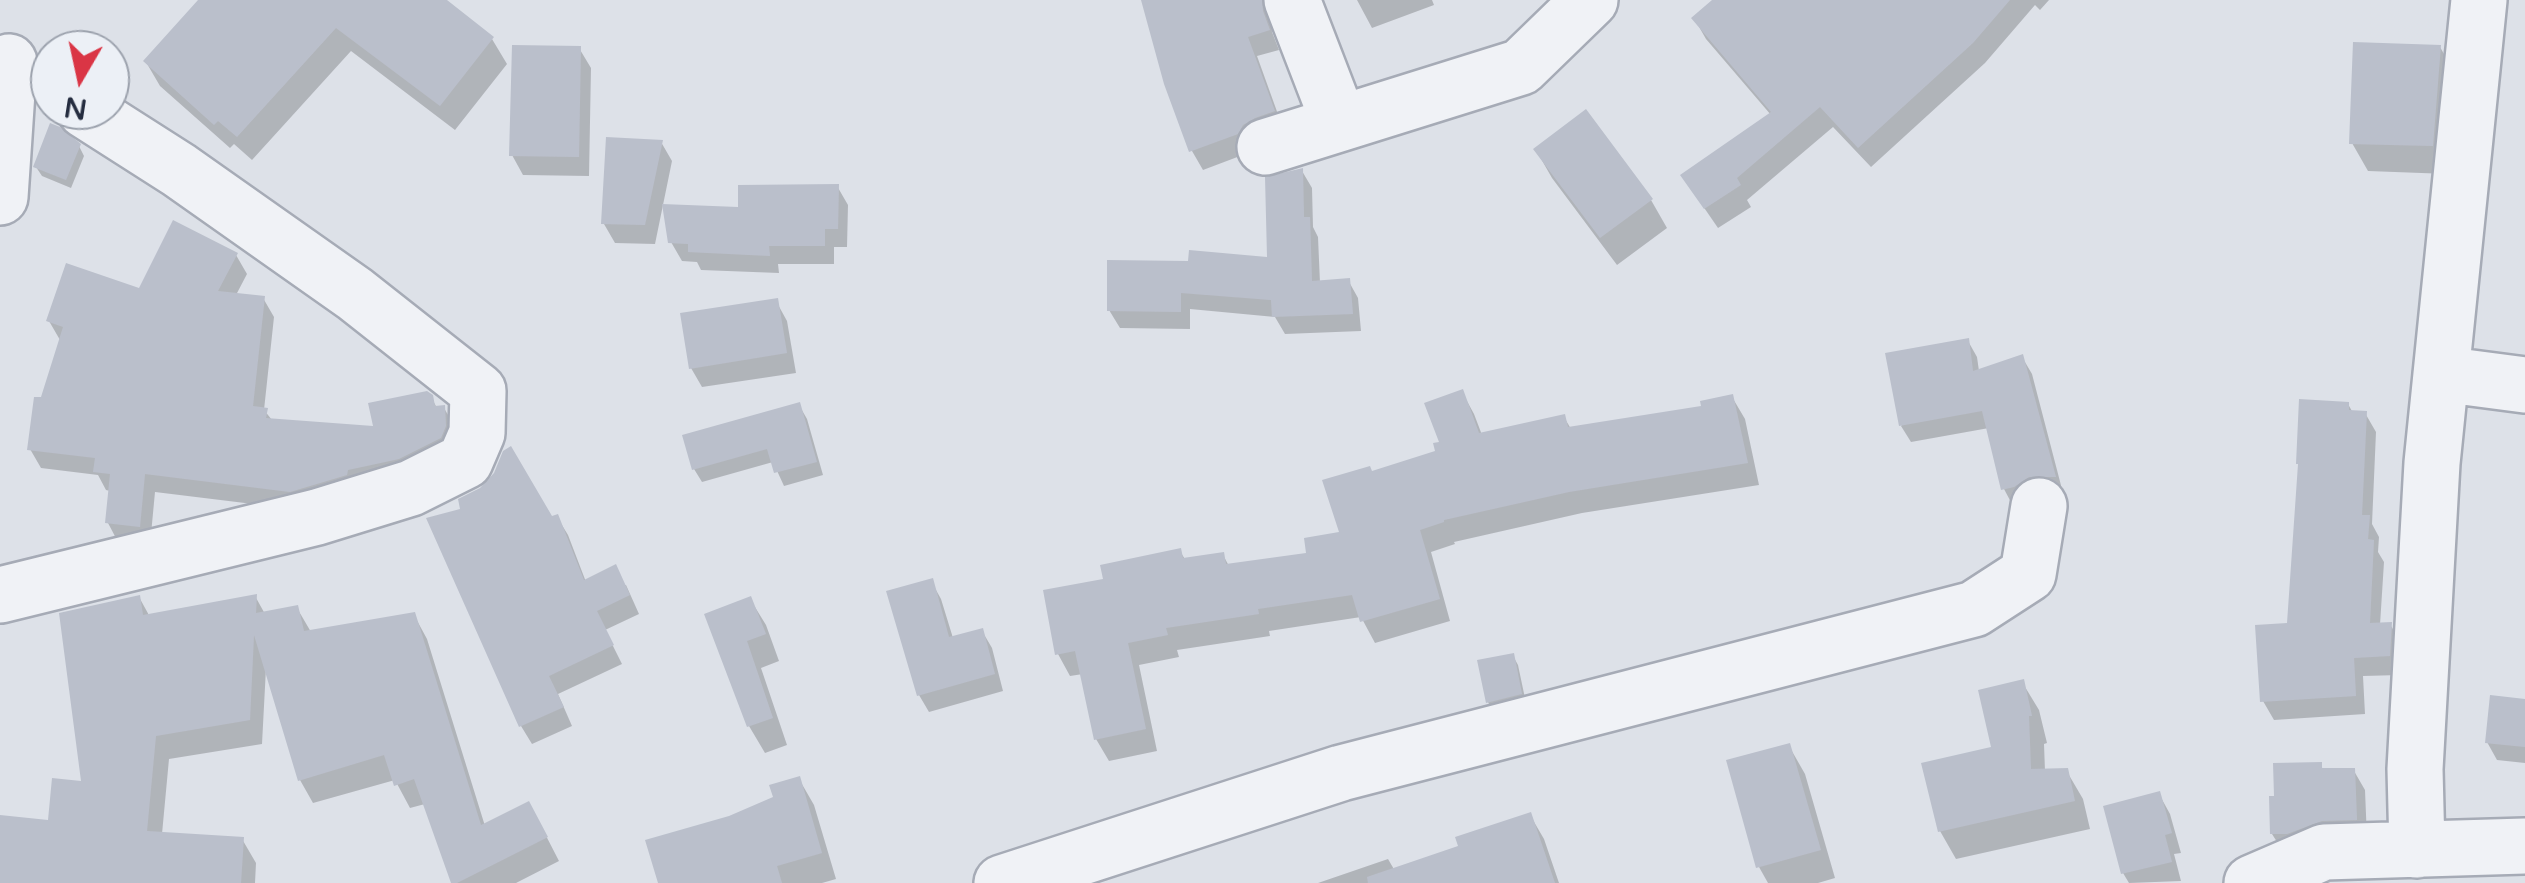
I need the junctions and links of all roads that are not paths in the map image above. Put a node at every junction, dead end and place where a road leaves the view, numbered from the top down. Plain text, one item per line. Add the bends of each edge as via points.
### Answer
1 (1292, 0) edge
2 (1590, 0) edge
3 (2479, 0) edge
4 (20, 68) edge
5 (1339, 122) junction
6 (116, 130) edge
7 (1265, 146) dead end
8 (0, 197) edge
9 (2441, 374) junction
10 (2525, 385) edge
11 (2039, 506) dead end
12 (0, 596) edge
13 (2525, 846) edge
14 (2416, 850) junction
15 (1002, 883) edge
16 (2252, 883) edge

1 - 5 street
2 - 5 street via 1520,67
3 - 9 street
4 - 8 street
5 - 7 street
6 - 12 street via 355,294 478,391 477,433 464,462 411,488 317,518
9 - 10 street
9 - 14 street via 2415,769
11 - 15 street via 2028,574 1974,609 1341,773
13 - 14 street
14 - 16 street via 2324,852

